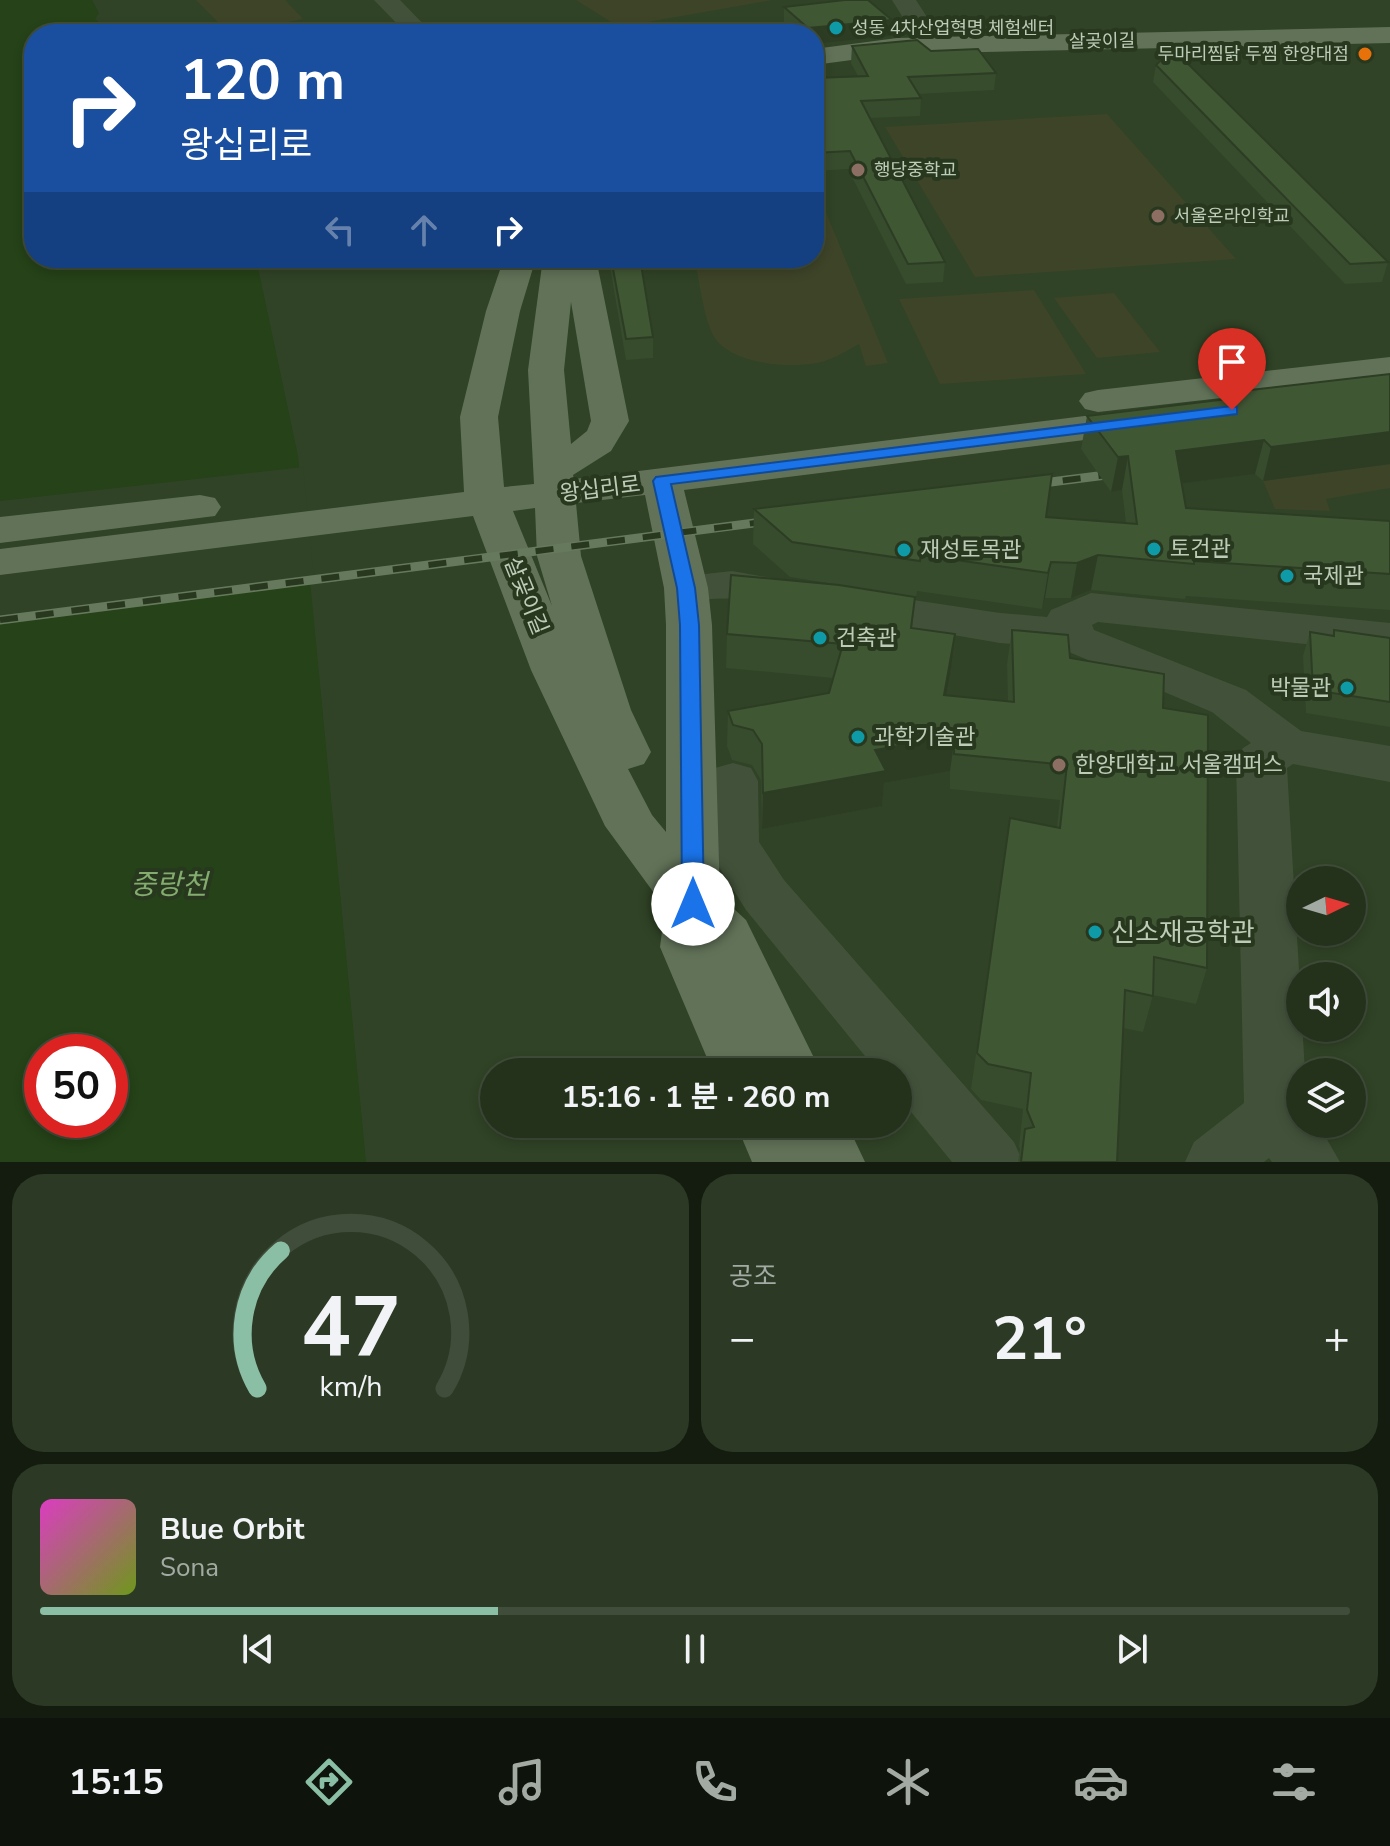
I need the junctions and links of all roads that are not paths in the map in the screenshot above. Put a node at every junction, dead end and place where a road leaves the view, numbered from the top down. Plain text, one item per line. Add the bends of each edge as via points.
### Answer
1 (386, 0) edge
2 (904, 0) edge
3 (411, 24) edge
4 (1390, 35) edge
5 (932, 45) junction
6 (824, 55) edge
7 (517, 268) edge
8 (558, 268) edge
9 (582, 268) edge
10 (1390, 368) edge
11 (1390, 391) edge
12 (626, 466) junction
13 (0, 530) edge
14 (0, 562) edge
15 (686, 588) junction
16 (1072, 633) junction
17 (1390, 638) edge
18 (1287, 746) junction
19 (1390, 764) edge
20 (733, 781) dead end
21 (693, 904) junction
22 (738, 1058) edge
23 (783, 1058) edge
24 (1286, 1065) edge
25 (773, 1138) edge
26 (822, 1138) edge
27 (1292, 1138) edge
28 (784, 1162) edge
29 (833, 1162) edge
30 (991, 1162) edge
31 (1217, 1162) edge

1 - 3 street
2 - 5 street
4 - 5 main road, 살곶이길
5 - 6 main road, 살곶이길
7 - 21 main road, 살곶이길 via 479,417 484,490 555,670 631,826
8 - 21 main road, 살곶이길 via 546,370 559,556 607,710
9 - 12 main road via 610,421
10 - 12 main road, 왕십리로
11 - 12 main road, 왕십리로
12 - 13 main road, 왕십리로 via 560,466
12 - 14 main road, 왕십리로
12 - 15 main road
15 - 16 street via 732,585 1000,628
15 - 21 main road
16 - 17 street via 1067,620 1091,607
16 - 18 street via 1075,639 1229,701
18 - 19 street
18 - 24 street via 1261,760
20 - 30 street via 732,845 765,895
21 - 22 main road via 688,947
21 - 23 main road, 살곶이길 via 726,936
25 - 28 main road
26 - 29 main road
27 - 31 street

